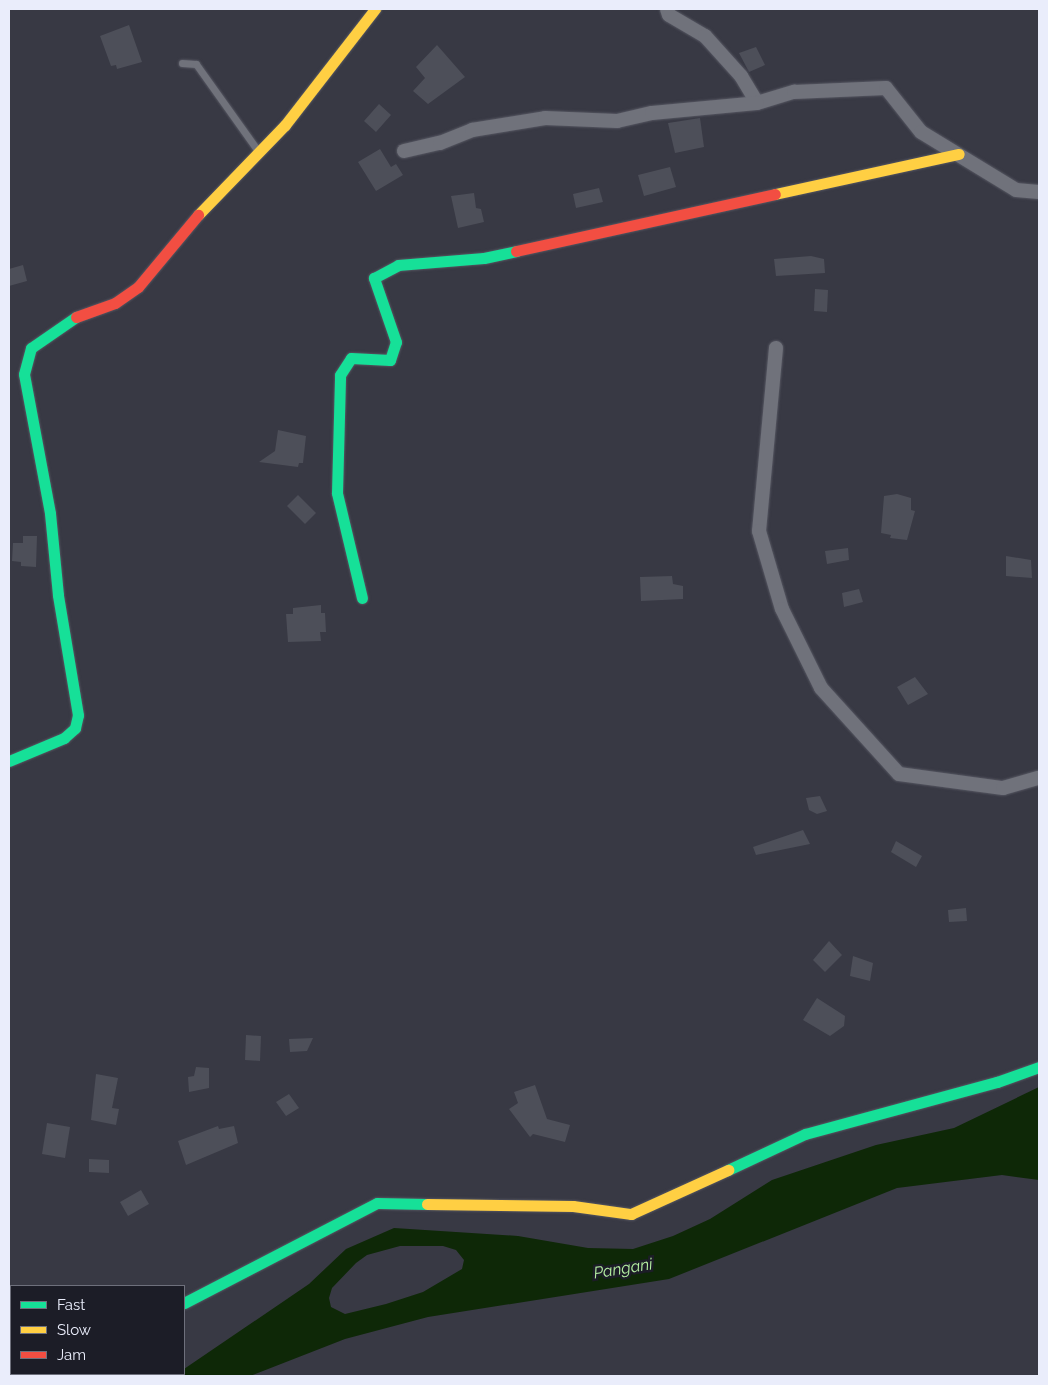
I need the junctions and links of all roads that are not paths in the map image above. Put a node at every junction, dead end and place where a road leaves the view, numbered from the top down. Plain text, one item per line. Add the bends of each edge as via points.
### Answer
1 (375, 9) edge
2 (667, 9) edge
3 (182, 63) dead end
4 (757, 103) junction
5 (258, 151) junction
6 (404, 151) dead end
7 (960, 154) junction
8 (1039, 192) edge
9 (776, 348) dead end
10 (362, 598) dead end
11 (9, 761) edge
12 (1039, 778) edge
13 (1039, 1067) edge
14 (185, 1303) edge

1 - 5 street via 285,125
2 - 4 street via 669,15 705,36 741,76
3 - 5 lane via 196,64
4 - 6 street via 652,113 617,121 545,118 472,130
4 - 7 street via 794,92 886,88 921,132
5 - 11 street via 138,286 115,303 78,315 32,348 24,374 48,504 58,595 78,715 75,728 64,738
7 - 8 street via 1016,190
7 - 10 street via 484,258 398,265 374,278 396,342 390,360 351,358 340,375 337,493
9 - 12 street via 759,531 782,609 821,688 899,774 1003,788
13 - 14 street via 997,1082 805,1134 631,1214 573,1206 377,1203

